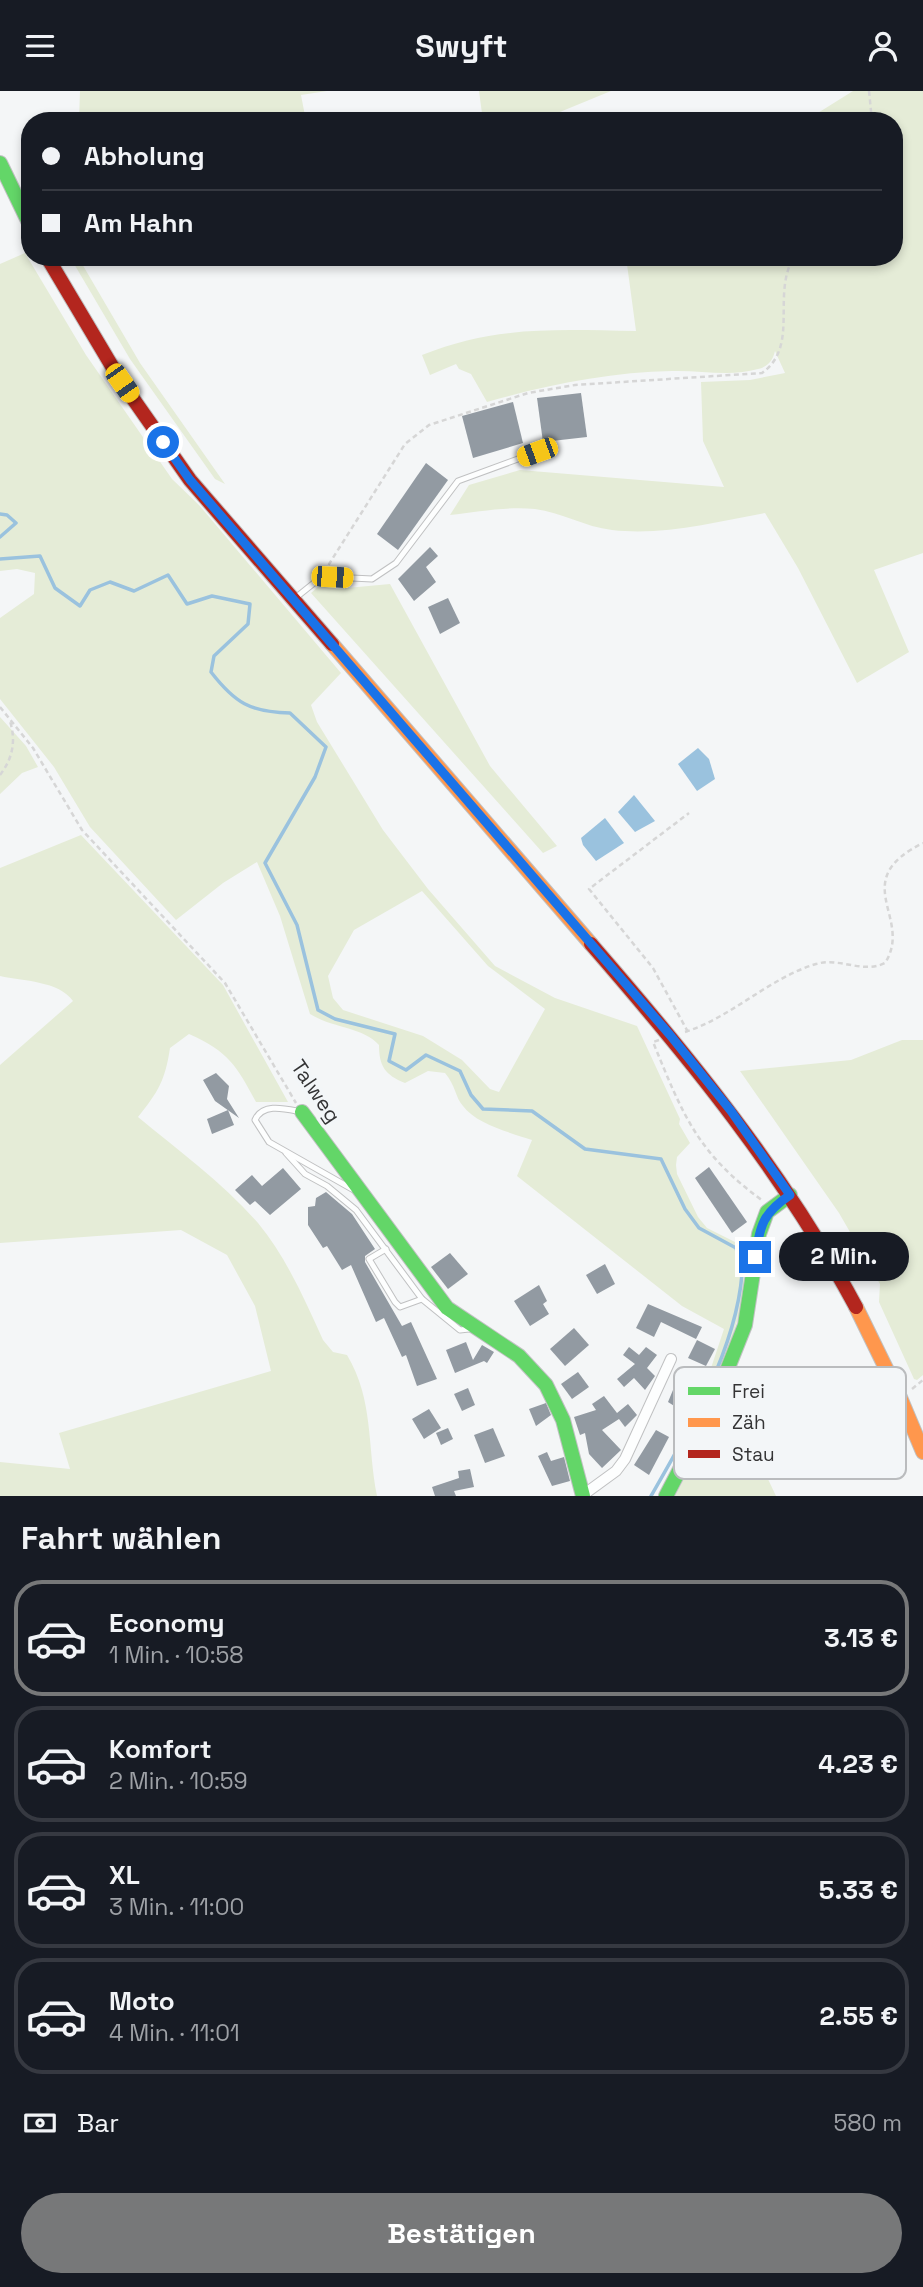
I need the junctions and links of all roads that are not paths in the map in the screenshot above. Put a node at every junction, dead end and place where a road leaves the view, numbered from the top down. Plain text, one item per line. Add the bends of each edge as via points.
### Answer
1 (0, 163) edge
2 (21, 206) edge
3 (52, 266) edge
4 (537, 452) dead end
5 (294, 599) junction
6 (302, 1112) joint
7 (286, 1153) junction
8 (790, 1195) junction
9 (366, 1196) junction
10 (386, 1249) junction
11 (422, 1299) junction
12 (472, 1329) junction
13 (671, 1359) dead end
14 (728, 1367) edge
15 (887, 1367) edge
16 (906, 1412) edge
17 (923, 1452) edge
18 (675, 1479) edge
19 (583, 1495) edge
20 (666, 1496) edge

1 - 2 main road
3 - 5 main road via 122,383 190,480
4 - 5 lane via 458,481 396,563 372,579 332,577 314,583
5 - 8 main road via 670,1035
6 - 7 lane via 272,1108 255,1120 260,1131
6 - 9 main road, Talweg
7 - 9 lane
7 - 10 lane via 305,1174 351,1205
8 - 14 main road via 772,1207 759,1234 745,1325
8 - 15 main road via 856,1304
9 - 12 main road, Talweg via 447,1308
10 - 11 lane
10 - 11 lane via 369,1259 395,1302 405,1307
11 - 12 lane via 454,1328
12 - 19 main road, Talweg via 519,1356 549,1388 564,1419
13 - 19 street via 625,1459
16 - 17 main road
18 - 20 main road

